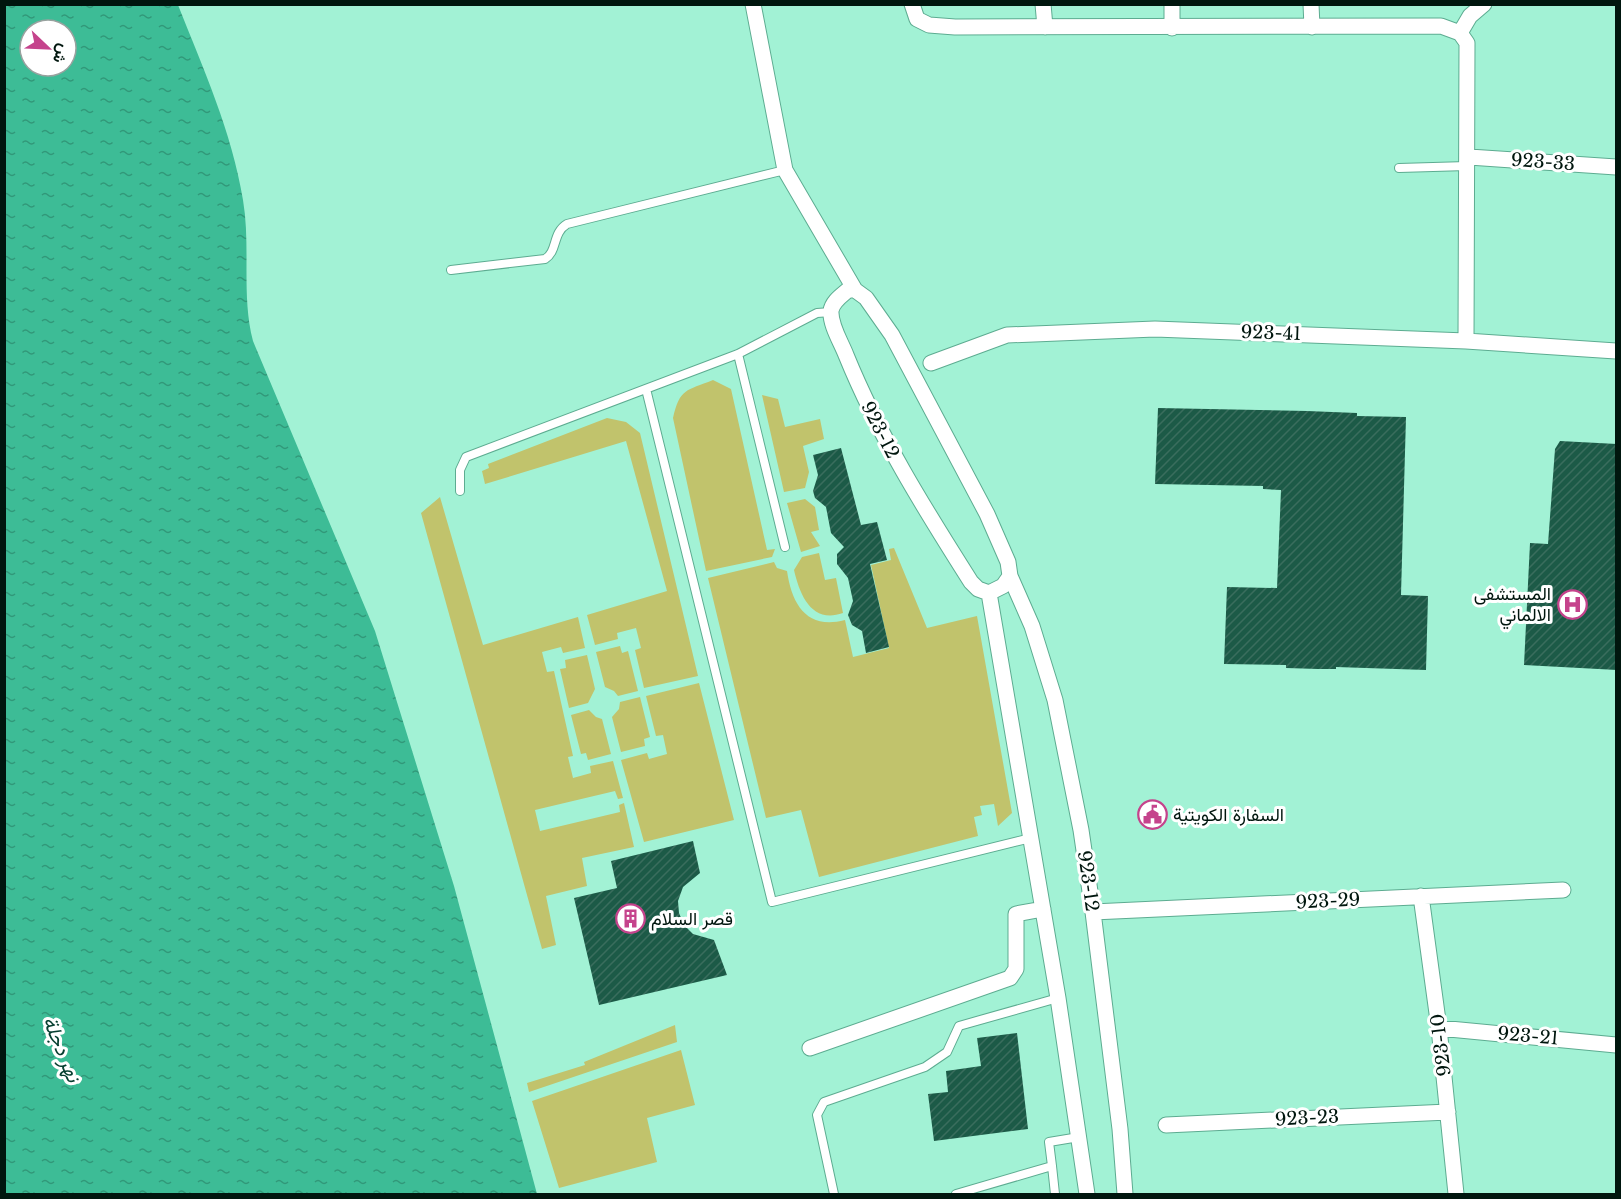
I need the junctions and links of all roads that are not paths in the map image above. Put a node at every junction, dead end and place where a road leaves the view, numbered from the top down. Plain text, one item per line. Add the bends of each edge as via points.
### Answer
1 (753, 4) edge
2 (912, 4) edge
3 (1043, 4) edge
4 (1172, 4) edge
5 (1311, 4) edge
6 (1484, 4) edge
7 (1045, 27) junction
8 (1312, 27) junction
9 (1172, 28) junction
10 (1460, 33) junction
11 (1469, 161) junction
12 (1617, 167) edge
13 (1399, 168) dead end
14 (785, 170) junction
15 (451, 270) dead end
16 (855, 290) junction
17 (831, 312) junction
18 (1466, 341) junction
19 (1617, 351) edge
20 (738, 354) junction
21 (931, 363) dead end
22 (646, 388) junction
23 (460, 491) dead end
24 (785, 547) dead end
25 (1010, 576) junction
26 (989, 593) junction
27 (1031, 838) junction
28 (1563, 890) dead end
29 (1421, 896) junction
30 (1043, 909) junction
31 (1093, 912) junction
32 (1058, 998) junction
33 (1439, 1028) junction
34 (1617, 1045) edge
35 (810, 1048) dead end
36 (1448, 1112) junction
37 (1166, 1125) dead end
38 (1080, 1137) junction
39 (1052, 1166) junction
40 (834, 1194) edge
41 (956, 1194) edge
42 (1055, 1194) edge
43 (1087, 1194) edge
44 (1125, 1194) edge
45 (1456, 1194) edge

1 - 14 street, 923-12
2 - 7 street via 917,19 929,25
3 - 7 street
4 - 9 street
5 - 8 street
6 - 10 street via 1470,16
7 - 9 street
8 - 9 street
8 - 10 street via 1442,26
10 - 11 street via 1467,44
11 - 12 street, 923-33
11 - 13 lane
11 - 18 street
14 - 15 lane via 567,224 557,233 553,252 545,259
14 - 16 street, 923-12
16 - 17 street via 840,296
16 - 25 street, 923-12 via 866,298 892,335 916,378 987,514
17 - 20 lane via 817,313
17 - 26 street, 923-12 via 866,405 903,476 971,582
18 - 19 street, 923-41
18 - 21 street, 923-41 via 1155,329 1007,335
20 - 22 lane
20 - 24 lane
22 - 23 lane via 466,457 460,470
22 - 27 lane via 772,902
25 - 26 street via 1003,586
25 - 31 street, 923-12 via 1032,626 1055,700
26 - 27 street
27 - 30 street
28 - 29 street, 923-29
29 - 31 street, 923-29
29 - 33 street, 923-10
30 - 32 street
30 - 35 street via 1016,914 1016,969 1010,978
31 - 44 street, 923-12
32 - 38 street
32 - 40 lane via 959,1026 947,1052 925,1067 824,1102 817,1115
33 - 34 street, 923-21
33 - 36 street, 923-10
36 - 37 street, 923-23
36 - 45 street, 923-10
38 - 39 lane via 1049,1142
38 - 43 street
39 - 41 lane
39 - 42 lane

